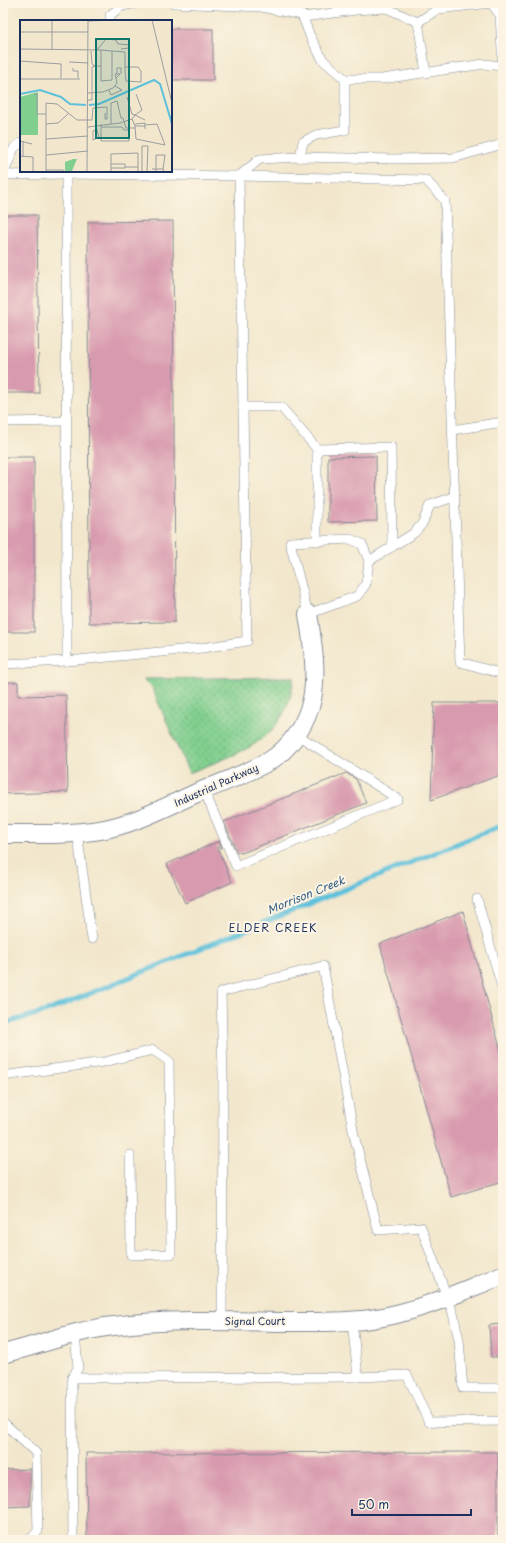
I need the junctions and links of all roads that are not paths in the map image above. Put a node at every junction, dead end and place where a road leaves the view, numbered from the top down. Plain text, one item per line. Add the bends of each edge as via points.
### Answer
1 (138, 3) edge
2 (173, 3) edge
3 (303, 17) junction
4 (110, 20) edge
5 (418, 22) junction
6 (503, 66) edge
7 (426, 72) junction
8 (345, 79) junction
9 (20, 144) edge
10 (503, 144) edge
11 (300, 157) junction
12 (66, 174) junction
13 (3, 175) edge
14 (239, 176) junction
15 (243, 407) junction
16 (66, 421) junction
17 (3, 422) edge
18 (503, 422) edge
19 (452, 430) junction
20 (317, 449) junction
21 (454, 497) junction
22 (317, 541) junction
23 (392, 547) junction
24 (369, 561) junction
25 (308, 614) junction
26 (67, 661) junction
27 (3, 664) edge
28 (503, 674) edge
29 (296, 734) junction
30 (204, 790) junction
31 (77, 832) junction
32 (3, 834) edge
33 (476, 899) dead end
34 (92, 939) dead end
35 (503, 991) edge
36 (3, 1076) edge
37 (130, 1155) dead end
38 (503, 1275) edge
39 (447, 1296) junction
40 (222, 1321) junction
41 (352, 1321) junction
42 (75, 1333) junction
43 (3, 1354) edge
44 (358, 1377) junction
45 (72, 1378) junction
46 (503, 1388) edge
47 (503, 1421) edge
48 (3, 1422) edge
49 (30, 1540) edge
50 (73, 1540) edge

1 - 4 lane via 122,6 110,15
2 - 3 lane via 261,7
3 - 5 lane via 386,8
3 - 8 lane via 323,60
5 - 6 lane via 438,9 492,3 500,15
5 - 7 lane
6 - 7 lane via 484,64
7 - 8 lane via 382,79
8 - 11 lane via 345,130 316,135 303,142
9 - 13 lane via 14,148
10 - 11 lane via 453,158
11 - 14 lane via 260,159
12 - 13 lane
12 - 14 lane
12 - 16 lane
14 - 15 lane
14 - 19 lane via 426,180 445,201
15 - 20 lane via 281,407
15 - 26 lane via 247,641
16 - 17 lane
16 - 26 lane
18 - 19 lane
19 - 21 lane
20 - 22 lane
20 - 23 lane via 391,447
21 - 23 lane via 430,505 422,524 414,533
21 - 28 lane via 460,662
22 - 24 lane via 350,539 362,544
22 - 25 lane via 290,542
23 - 24 lane
24 - 25 lane via 366,584 356,596
25 - 29 street, Industrial Parkway via 314,688 307,716
26 - 27 lane
29 - 30 street, Industrial Parkway via 272,759
29 - 30 lane via 398,799 236,866
30 - 31 street, Industrial Parkway via 127,823 100,830
31 - 32 street, Industrial Parkway
31 - 34 lane
33 - 35 lane
36 - 37 lane via 104,1062 153,1050 168,1061 171,1254 131,1255
38 - 39 street, Signal Court
39 - 40 lane via 421,1227 378,1230 354,1135 323,966 221,992
39 - 41 street, Signal Court via 402,1312
39 - 46 lane via 459,1340 463,1388
40 - 41 street, Signal Court
40 - 42 street, Signal Court via 114,1326
41 - 44 lane
42 - 43 street, Signal Court
42 - 45 lane via 78,1368
44 - 45 lane
44 - 47 lane via 407,1375 429,1422
45 - 50 lane
48 - 49 lane via 36,1453 38,1531

